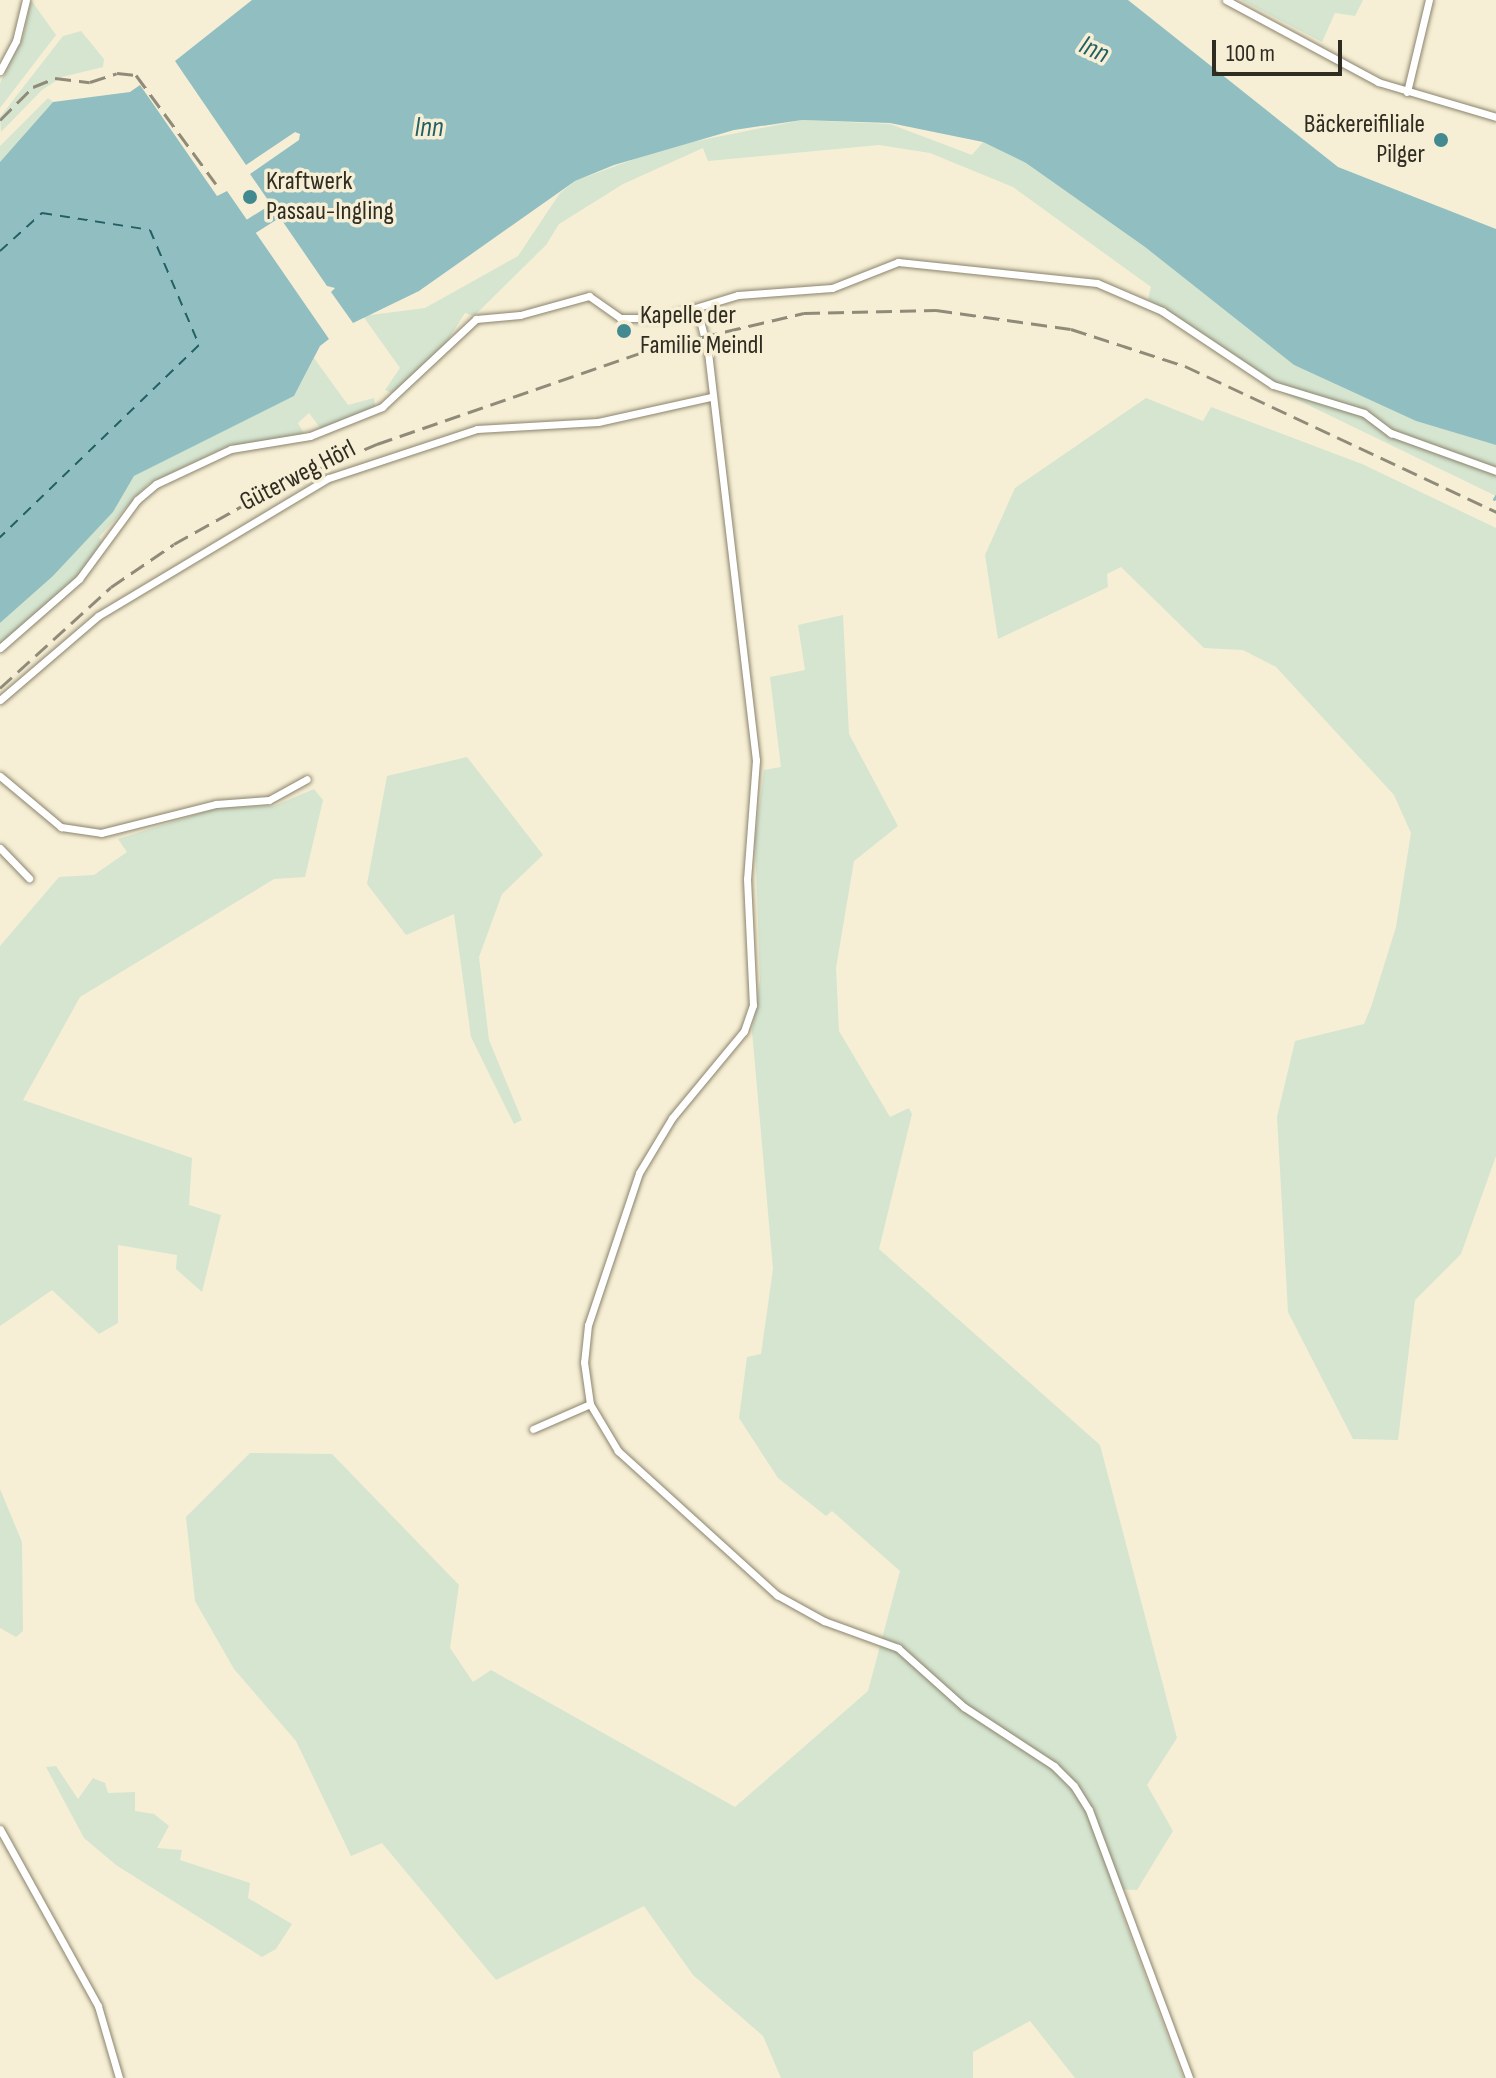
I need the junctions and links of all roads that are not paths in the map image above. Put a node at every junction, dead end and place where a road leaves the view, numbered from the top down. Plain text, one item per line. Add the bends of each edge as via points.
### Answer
1 (26, 0) edge
2 (1226, 0) edge
3 (1429, 0) edge
4 (0, 71) edge
5 (1407, 92) junction
6 (1496, 117) edge
7 (697, 308) junction
8 (711, 397) junction
9 (1496, 471) edge
10 (0, 648) edge
11 (0, 700) edge
12 (0, 776) edge
13 (307, 779) dead end
14 (0, 848) edge
15 (29, 878) dead end
16 (590, 1404) junction
17 (533, 1429) dead end
18 (0, 1829) edge
19 (119, 2078) edge
20 (1189, 2078) edge

1 - 4 street via 16,41
2 - 5 street via 1363,75
3 - 5 street
5 - 6 street
7 - 8 street
7 - 9 street via 738,295 832,288 898,262 1097,283 1162,311 1273,385 1364,413 1391,433
7 - 10 street via 627,320 589,296 520,315 476,319 382,407 310,436 231,449 156,484 137,500 79,579
8 - 11 street, Güterweg Hörl via 598,422 477,429 329,478 98,616
8 - 16 street via 756,760 747,879 753,1005 744,1031 679,1108 639,1173 588,1325 584,1362
12 - 13 street via 61,827 101,833 216,804 269,800
14 - 15 street
16 - 17 street
16 - 20 street via 618,1451 777,1595 824,1621 898,1648 964,1707 1054,1766 1074,1786 1089,1810
18 - 19 street via 98,2006

